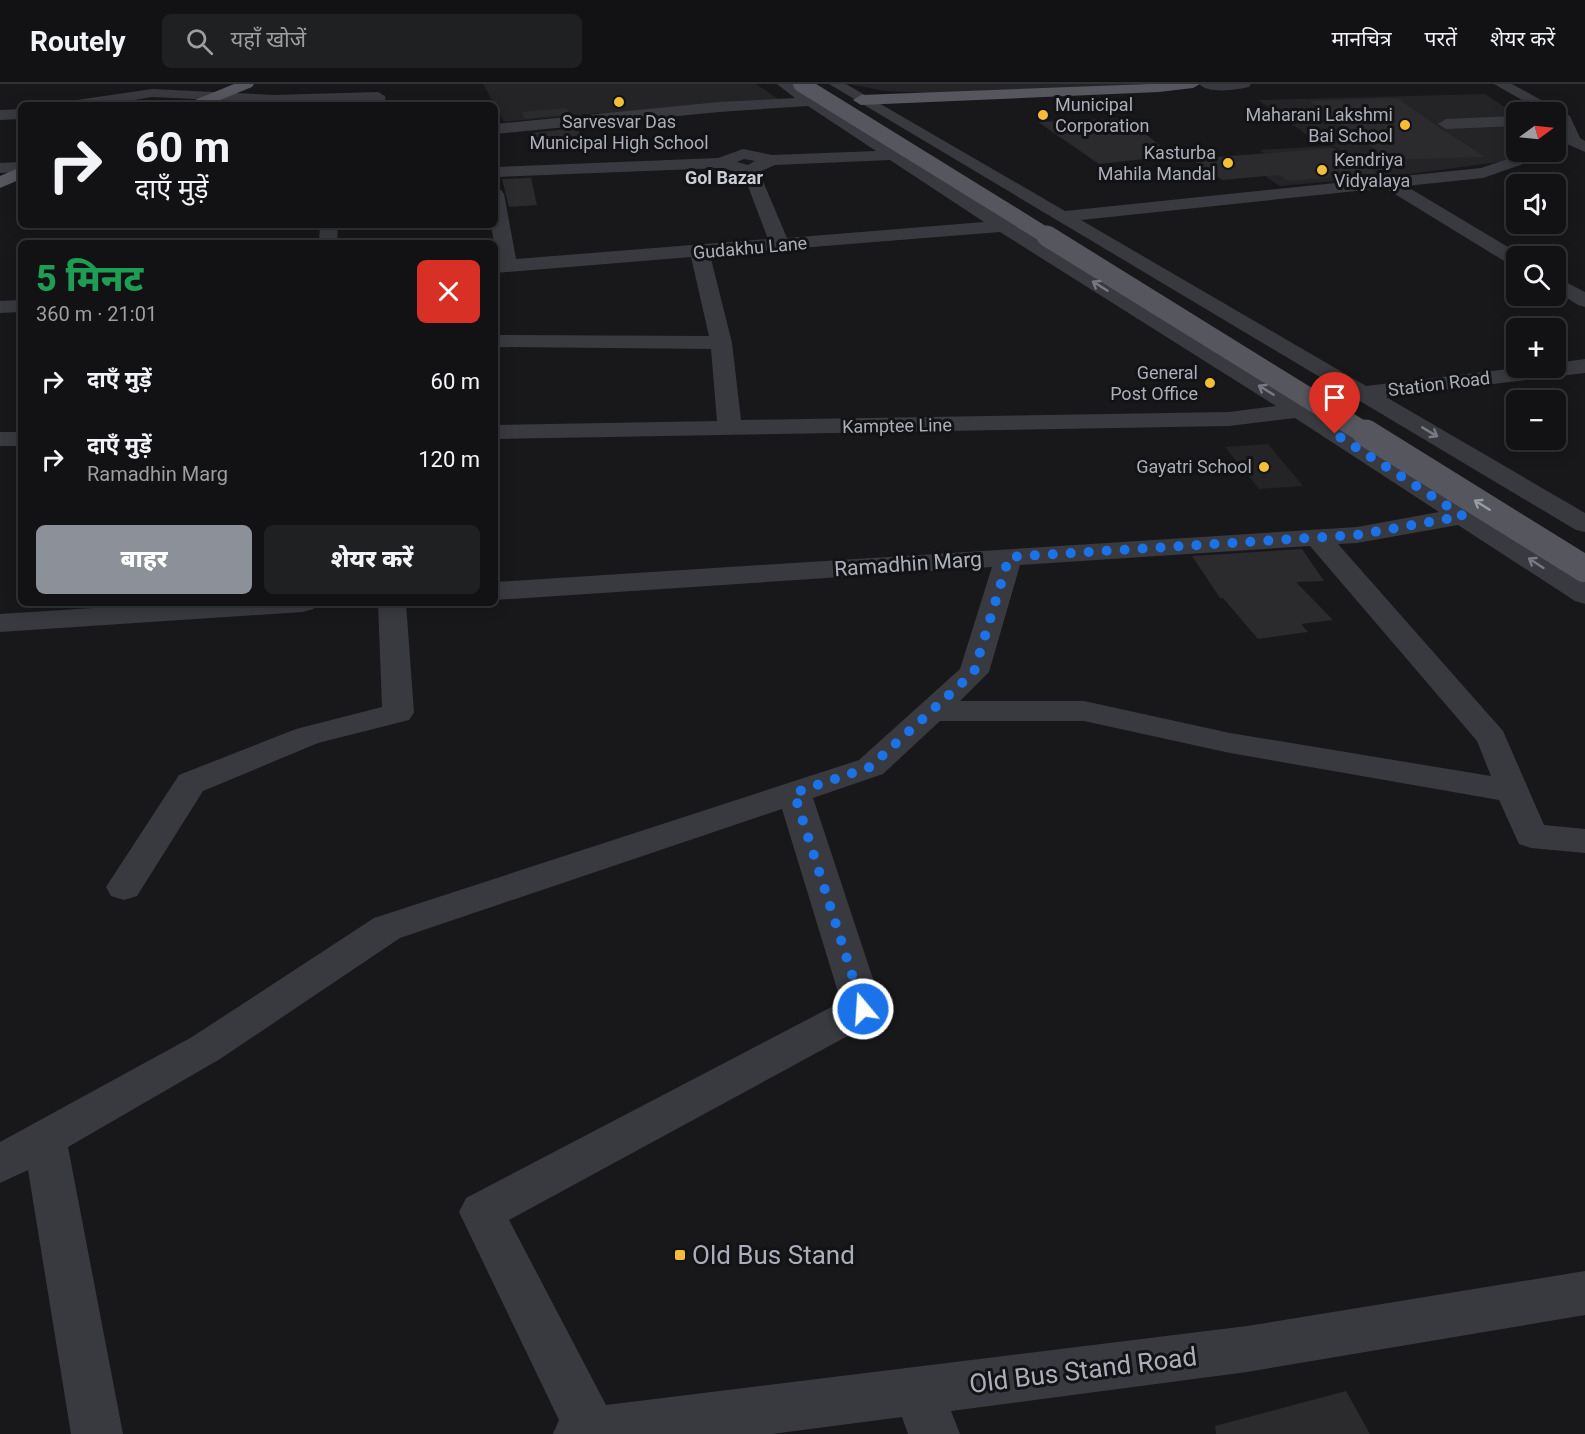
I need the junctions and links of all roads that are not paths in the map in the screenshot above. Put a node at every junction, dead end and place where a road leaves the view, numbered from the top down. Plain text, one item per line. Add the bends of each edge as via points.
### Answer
1 (247, 84) edge
2 (784, 84) edge
3 (836, 84) edge
4 (1192, 84) edge
5 (1206, 84) edge
6 (1244, 84) edge
7 (1501, 84) edge
8 (811, 90) edge
9 (219, 96) junction
10 (861, 99) junction
11 (96, 102) edge
12 (203, 102) edge
13 (378, 102) edge
14 (1532, 102) edge
15 (719, 107) junction
16 (18, 114) edge
17 (0, 115) edge
18 (1506, 121) edge
19 (1446, 124) dead end
20 (1566, 125) edge
21 (729, 126) dead end
22 (498, 129) edge
23 (1581, 140) edge
24 (1566, 144) edge
25 (893, 154) junction
26 (744, 156) junction
27 (1514, 162) edge
28 (18, 167) edge
29 (0, 168) edge
30 (498, 172) edge
31 (18, 174) edge
32 (0, 183) edge
33 (1388, 183) junction
34 (1062, 217) junction
35 (498, 225) edge
36 (1004, 226) junction
37 (780, 245) junction
38 (700, 252) junction
39 (1506, 254) edge
40 (502, 267) edge
41 (1566, 290) edge
42 (1585, 301) edge
43 (18, 306) edge
44 (0, 307) edge
45 (498, 341) edge
46 (721, 343) junction
47 (1585, 366) edge
48 (1585, 379) edge
49 (1374, 399) junction
50 (1299, 410) junction
51 (730, 429) junction
52 (498, 432) edge
53 (18, 439) edge
54 (0, 440) edge
55 (1463, 516) junction
56 (1585, 524) edge
57 (1317, 537) junction
58 (1585, 549) edge
59 (1009, 557) junction
60 (1585, 569) edge
61 (498, 591) edge
62 (1585, 595) edge
63 (258, 606) edge
64 (392, 606) edge
65 (0, 623) edge
66 (931, 711) junction
67 (1513, 791) junction
68 (794, 793) junction
69 (1585, 841) edge
70 (124, 887) dead end
71 (45, 1139) junction
72 (0, 1164) edge
73 (1585, 1293) edge
74 (926, 1412) edge
75 (586, 1433) edge
76 (97, 1434) edge

1 - 9 main road
2 - 8 street
3 - 10 street
4 - 10 main road
5 - 6 street
7 - 14 street
8 - 10 street
8 - 15 street
8 - 25 street
8 - 58 main road
60 -> 8 main road, bridge
9 - 11 street via 152,93
9 - 12 main road
9 - 13 street via 378,96
10 - 34 street
15 - 21 street
15 - 22 street
16 - 17 street
18 - 19 street
20 - 23 street
23 - 24 street
25 - 26 street via 772,160
25 - 36 street
26 - 30 street via 720,163
26 - 37 street
27 - 33 street via 1483,173
28 - 29 street
31 - 32 main road
33 - 34 street
33 - 39 street
34 - 49 street
35 - 40 street
36 - 37 street, Gudakhu Lane
50 -> 36 street
37 - 38 street, Gudakhu Lane
38 - 40 street, Gudakhu Lane
38 - 46 street
41 - 42 street
43 - 44 street
45 - 46 street
46 - 51 street
47 - 49 street, Station Road
48 - 49 street, Station Road
49 -> 56 street
50 - 51 street, Kamptee Line via 1229,419
50 - 55 street
51 - 52 street, Kamptee Line
53 - 54 street
55 - 57 street, Ramadhin Marg via 1357,535
62 -> 55 street
57 - 59 street, Ramadhin Marg
57 - 67 street via 1492,738
59 - 61 street, Ramadhin Marg
59 - 66 street via 974,672
63 - 65 street
64 - 70 street via 398,713 307,736 191,783
66 - 67 street via 1084,711 1230,743
66 - 68 street via 870,767
67 - 69 street via 1531,836
68 - 71 street via 387,928 206,1048
68 - 75 street via 863,1009 482,1212
71 - 72 street
71 - 76 street
73 - 74 street, Old Bus Stand Road via 1247,1349
74 - 75 street, Old Bus Stand Road

